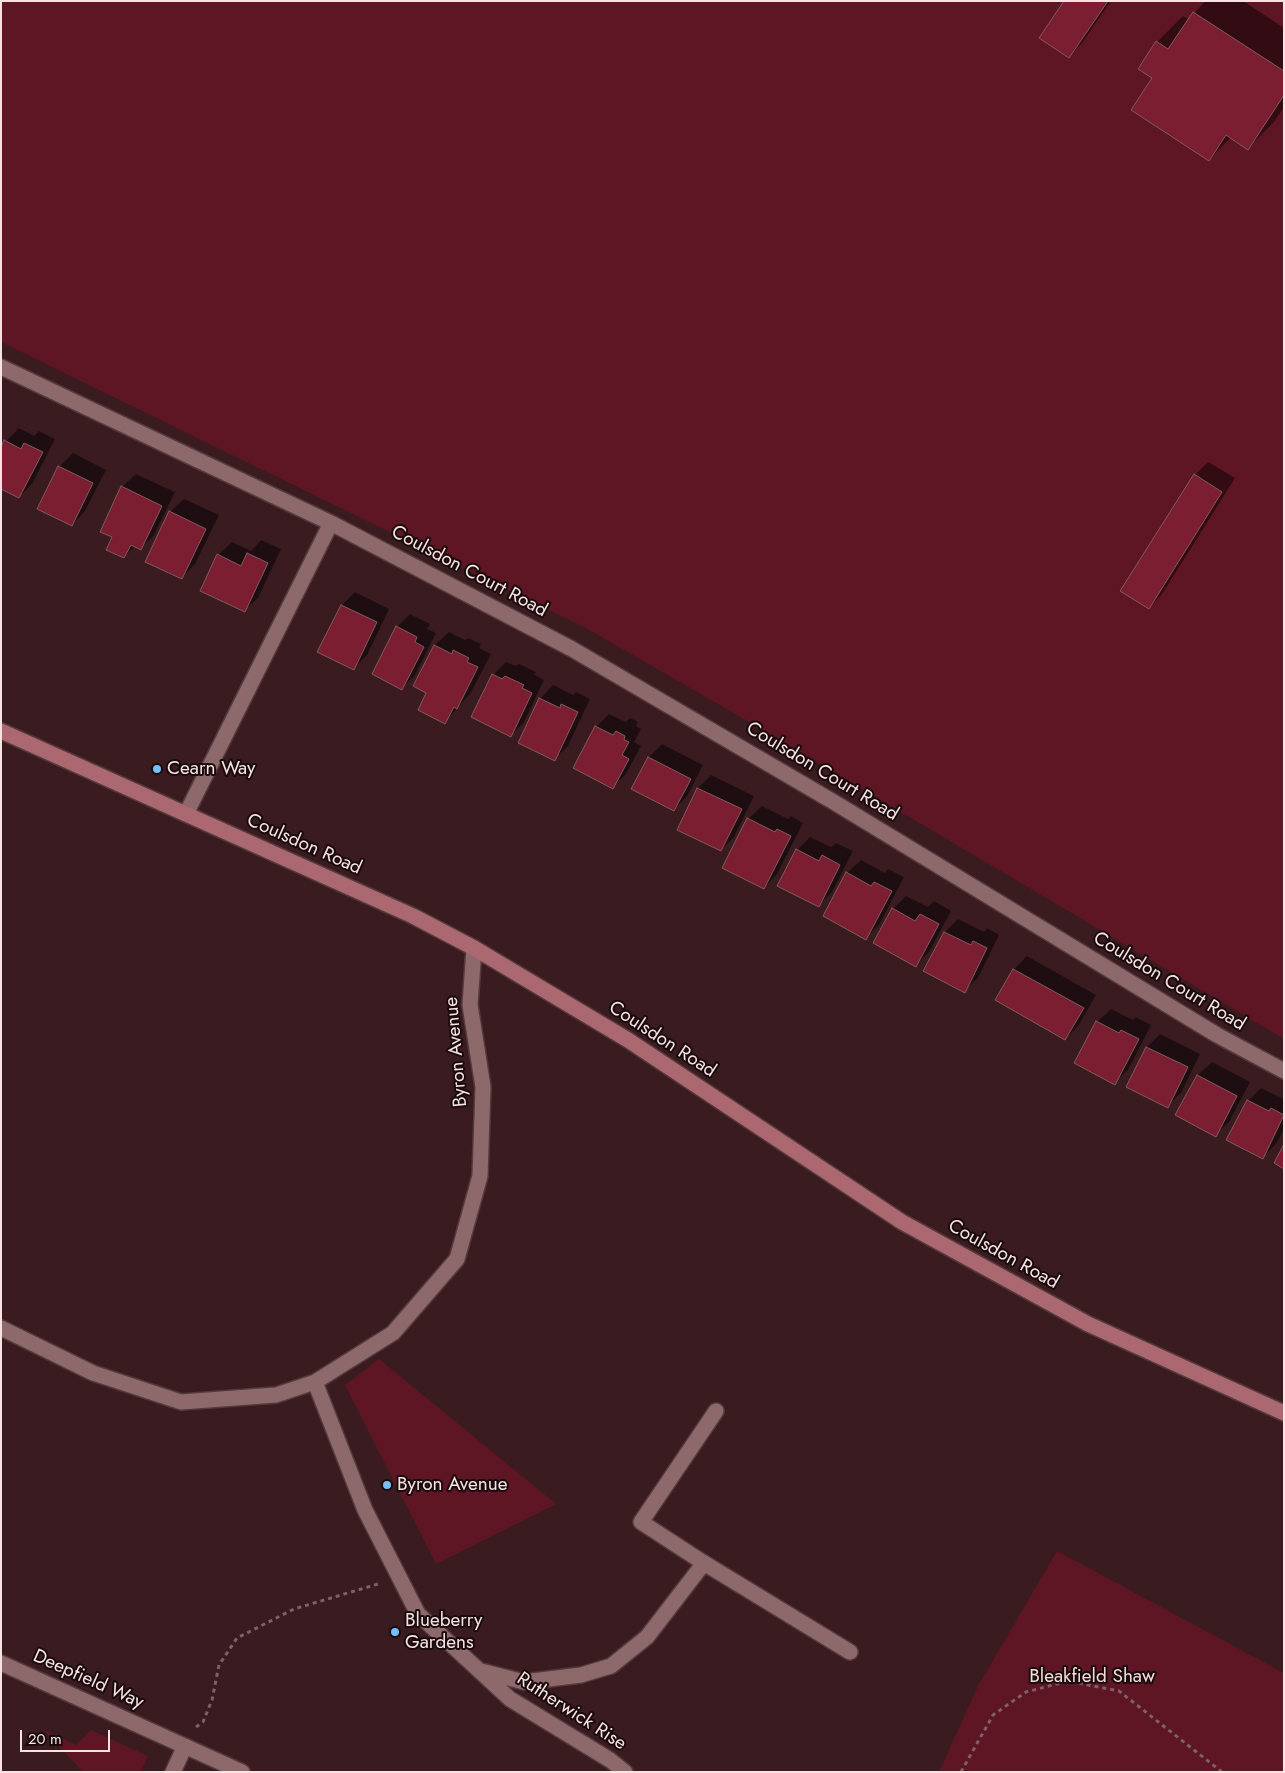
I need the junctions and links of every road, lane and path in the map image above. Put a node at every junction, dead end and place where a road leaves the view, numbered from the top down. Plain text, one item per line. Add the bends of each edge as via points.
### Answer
1 (1, 367) edge
2 (331, 523) junction
3 (1, 731) edge
4 (186, 814) junction
5 (474, 948) junction
6 (1284, 1070) edge
7 (1, 1328) edge
8 (315, 1382) junction
9 (716, 1411) dead end
10 (1284, 1413) edge
11 (704, 1563) junction
12 (400, 1577) junction
13 (850, 1652) dead end
14 (1, 1663) edge
15 (480, 1671) junction
16 (185, 1746) junction
17 (173, 1772) edge
18 (242, 1772) edge
19 (625, 1772) edge
20 (961, 1772) edge
21 (1222, 1772) edge

1 - 2 street
2 - 4 street
2 - 6 street, Coulsdon Court Road via 572,649 832,801 1216,1035
3 - 4 main road, Coulsdon Road
4 - 5 main road, Coulsdon Road via 413,916
5 - 8 street, Byron Avenue via 470,1005 483,1087 480,1176 457,1259 394,1333
5 - 10 main road, Coulsdon Road via 628,1040 902,1222 1088,1324
7 - 8 street, Byron Avenue via 93,1373 181,1402 276,1396
8 - 12 street, Rutherwick Rise via 365,1510
9 - 11 street via 641,1522
11 - 13 street
11 - 15 street via 647,1637 611,1666 581,1675 524,1682
12 - 15 street, Rutherwick Rise via 418,1614
12 - 16 path via 294,1609 238,1638 219,1665 212,1700 203,1722 188,1732
14 - 16 street, Deepfield Way
15 - 19 street, Rutherwick Rise via 510,1699
16 - 17 street
16 - 18 street, Deepfield Way
20 - 21 path via 993,1715 1026,1692 1068,1681 1119,1691

